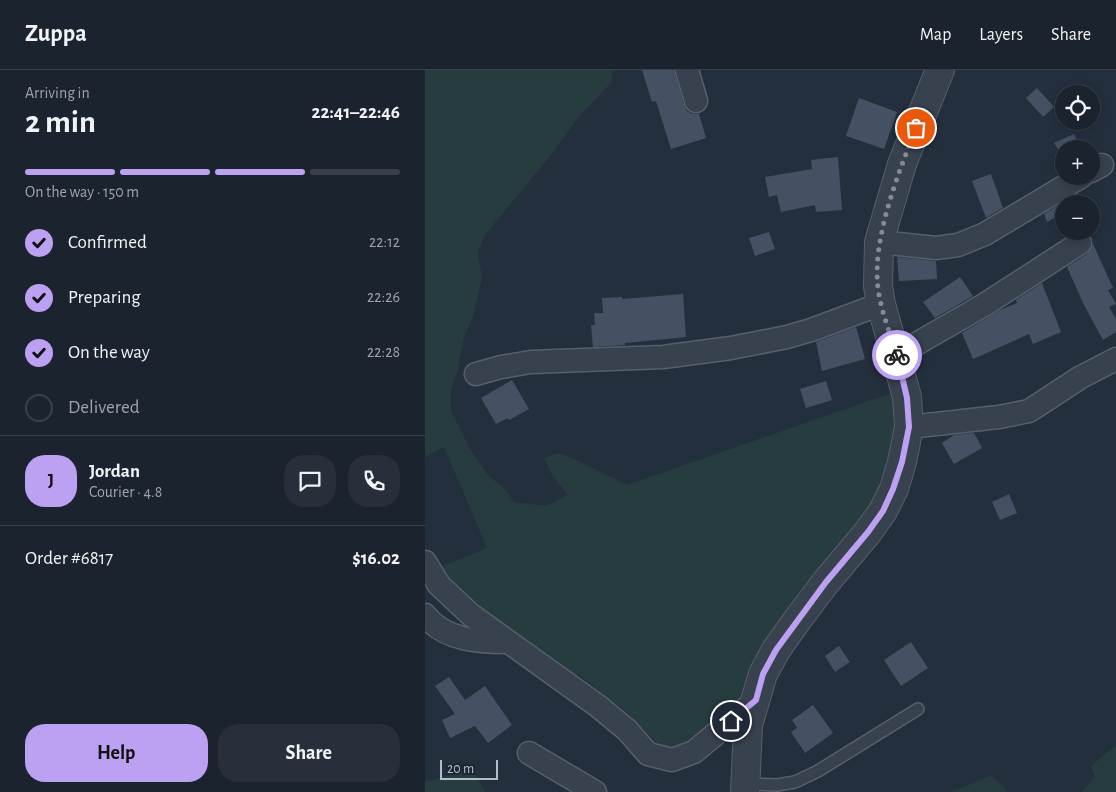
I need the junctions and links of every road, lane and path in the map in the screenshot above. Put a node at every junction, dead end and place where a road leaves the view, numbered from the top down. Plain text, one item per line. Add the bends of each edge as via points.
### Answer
1 (687, 70) edge
2 (940, 70) edge
3 (696, 101) dead end
4 (1067, 185) edge
5 (879, 242) junction
6 (1080, 243) dead end
7 (881, 304) junction
8 (897, 356) junction
9 (1116, 360) edge
10 (476, 374) dead end
11 (909, 427) junction
12 (425, 562) edge
13 (425, 615) edge
14 (507, 642) junction
15 (756, 700) junction
16 (918, 709) dead end
17 (529, 753) dead end
18 (745, 788) edge
19 (595, 792) edge

1 - 3 street
2 - 5 street via 902,164
4 - 5 street via 985,234 958,244 936,248
5 - 7 street
6 - 8 street
7 - 8 street
7 - 10 street via 811,330 731,348 663,357 531,362
8 - 11 street via 907,398
9 - 11 street via 1081,377 1029,411
11 - 15 street via 902,462 883,511 776,650 763,674
12 - 14 street via 439,585 471,616
13 - 14 street via 457,638
14 - 15 street via 598,706 627,730 648,754 672,760 694,752
15 - 18 street via 748,725
16 - 18 lane via 795,782
17 - 19 street

